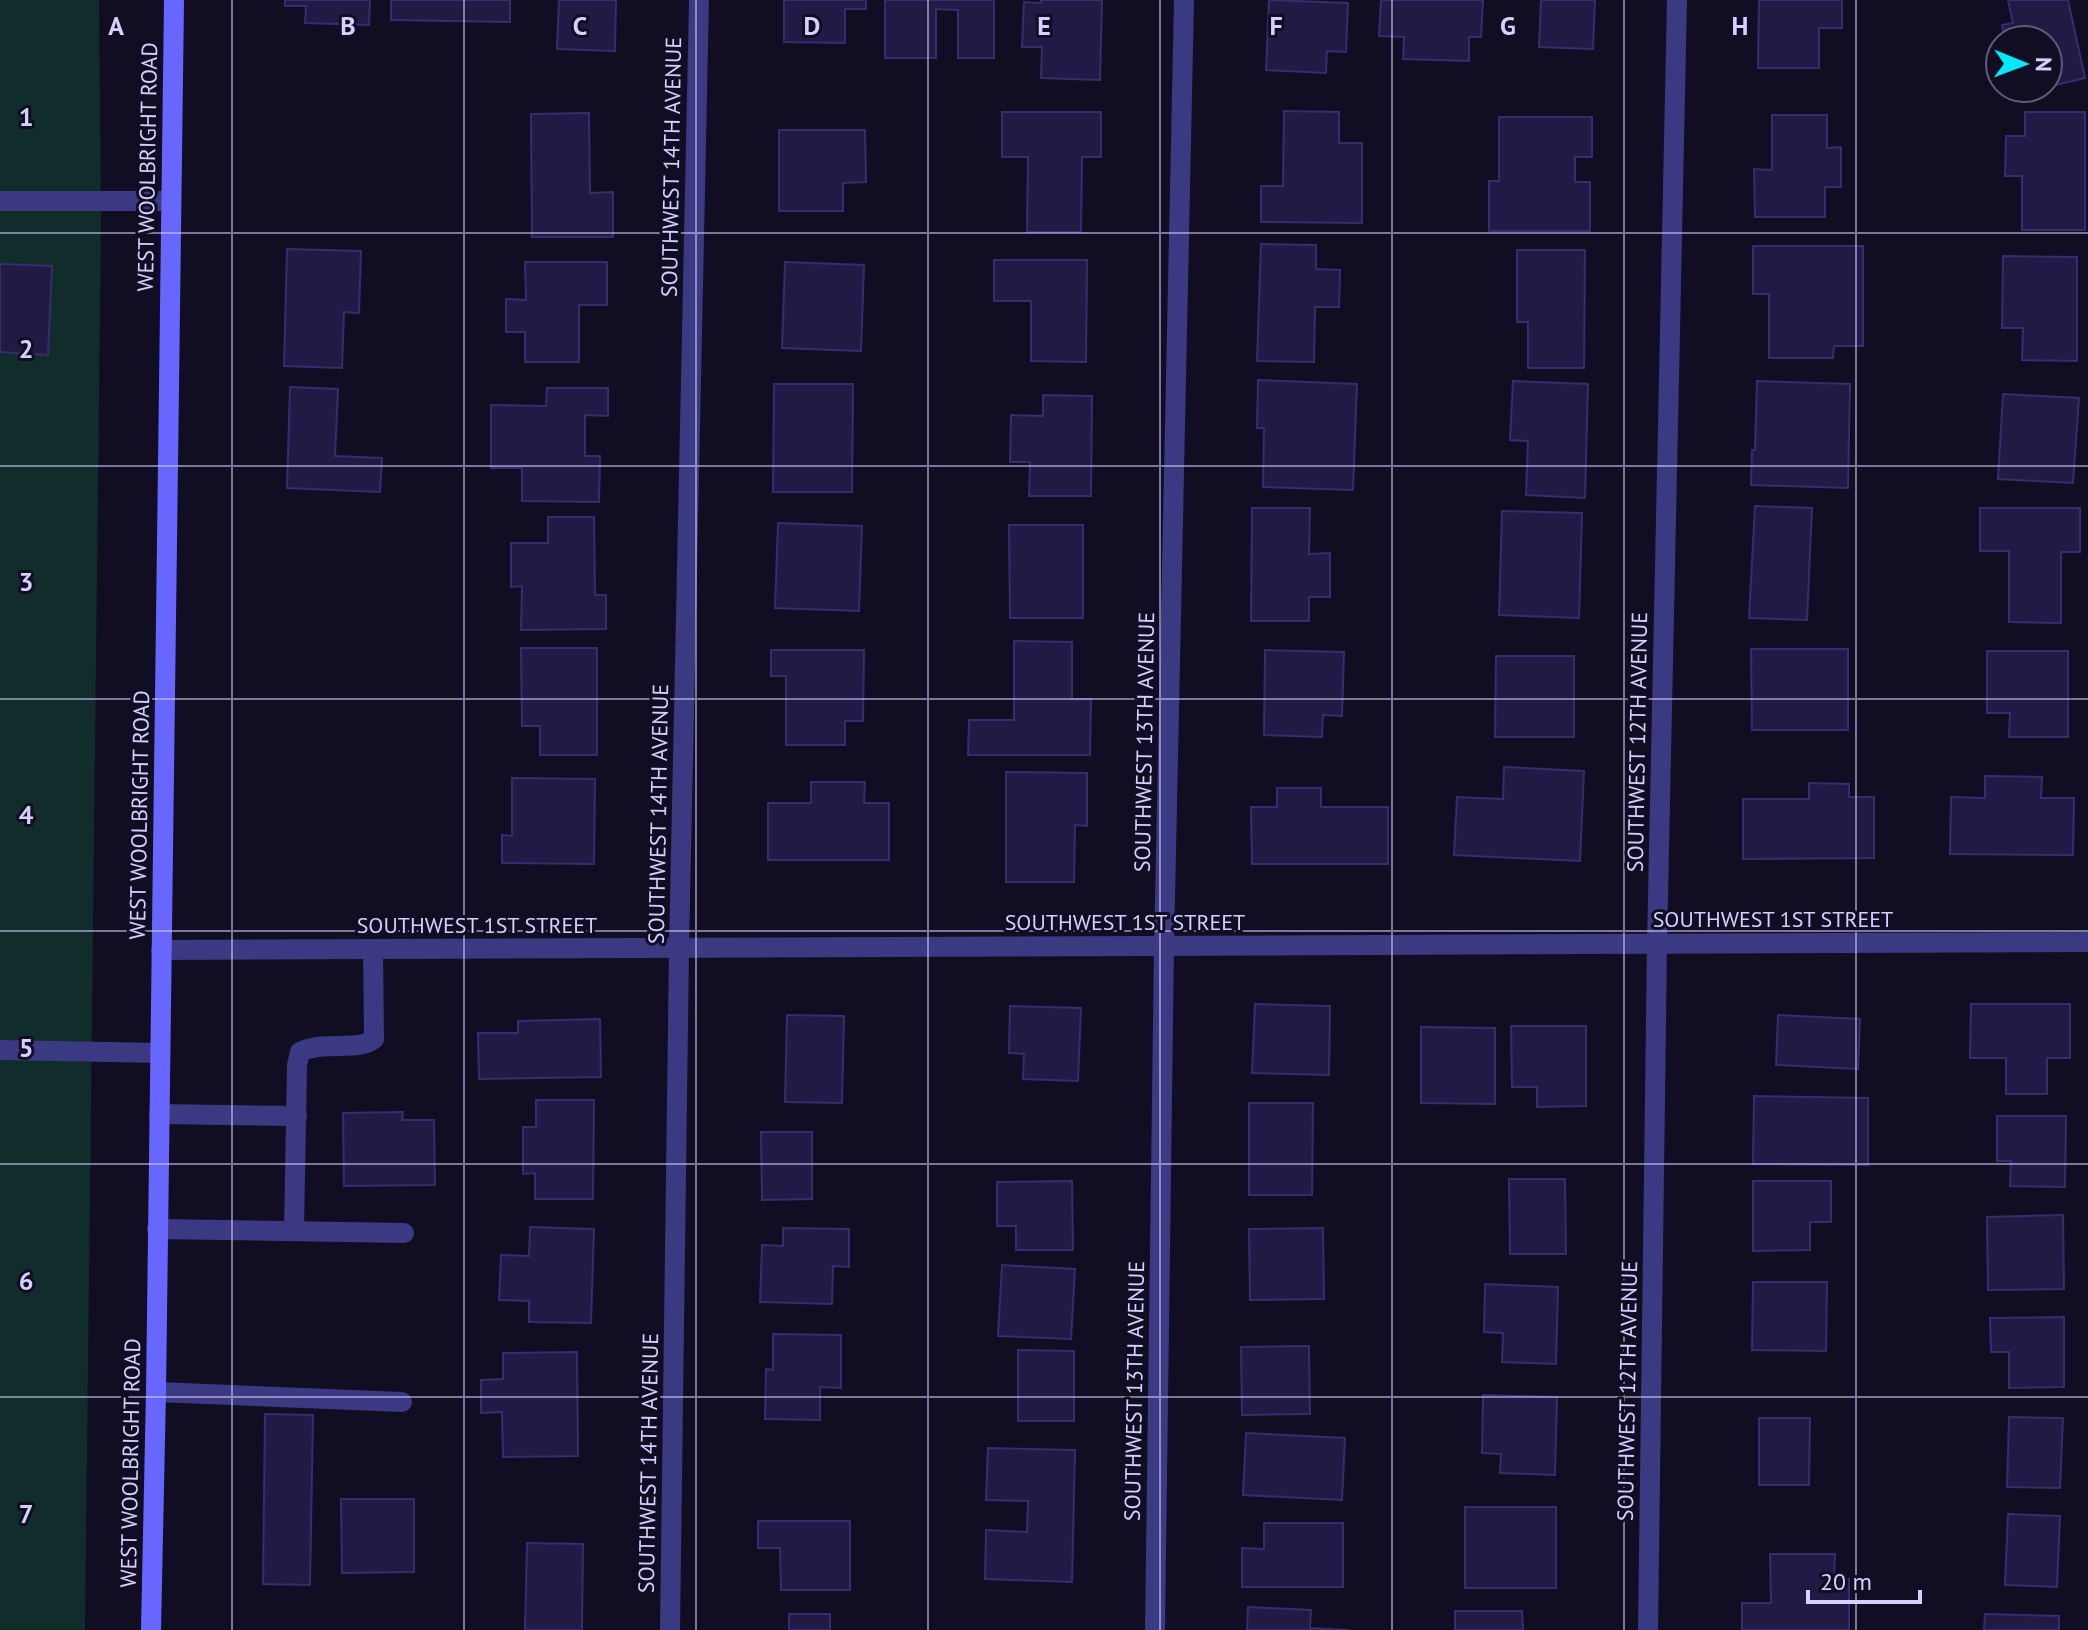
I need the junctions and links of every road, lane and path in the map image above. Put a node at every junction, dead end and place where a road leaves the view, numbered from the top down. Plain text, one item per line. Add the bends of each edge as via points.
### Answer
1 (174, 0) edge
2 (699, 0) edge
3 (1184, 0) edge
4 (1677, 0) edge
5 (0, 201) edge
6 (171, 201) junction
7 (2088, 942) edge
8 (1657, 944) junction
9 (1164, 946) junction
10 (679, 948) junction
11 (373, 949) junction
12 (161, 950) junction
13 (0, 1050) edge
14 (160, 1053) junction
15 (159, 1114) junction
16 (297, 1116) junction
17 (157, 1229) junction
18 (294, 1231) junction
19 (404, 1233) dead end
20 (156, 1392) junction
21 (402, 1402) dead end
22 (151, 1630) edge
23 (670, 1630) edge
24 (1155, 1630) edge
25 (1648, 1630) edge

1 - 6 main road, WEST WOOLBRIGHT ROAD
2 - 10 street, SOUTHWEST 14TH AVENUE
3 - 9 street, SOUTHWEST 13TH AVENUE
4 - 8 street, SOUTHWEST 12TH AVENUE
5 - 6 street
6 - 12 main road, WEST WOOLBRIGHT ROAD
7 - 8 street, SOUTHWEST 1ST STREET
8 - 9 street, SOUTHWEST 1ST STREET
8 - 25 street, SOUTHWEST 12TH AVENUE
9 - 10 street, SOUTHWEST 1ST STREET
9 - 24 street, SOUTHWEST 13TH AVENUE
10 - 11 street, SOUTHWEST 1ST STREET
10 - 23 street, SOUTHWEST 14TH AVENUE
11 - 12 street, SOUTHWEST 1ST STREET
11 - 16 street via 374,1039 366,1045 314,1045 300,1052
12 - 14 main road, WEST WOOLBRIGHT ROAD
13 - 14 street
14 - 15 main road, WEST WOOLBRIGHT ROAD
15 - 16 street
15 - 17 main road, WEST WOOLBRIGHT ROAD
16 - 18 street
17 - 18 street
17 - 20 main road, WEST WOOLBRIGHT ROAD
18 - 19 street
20 - 21 street
20 - 22 main road, WEST WOOLBRIGHT ROAD

